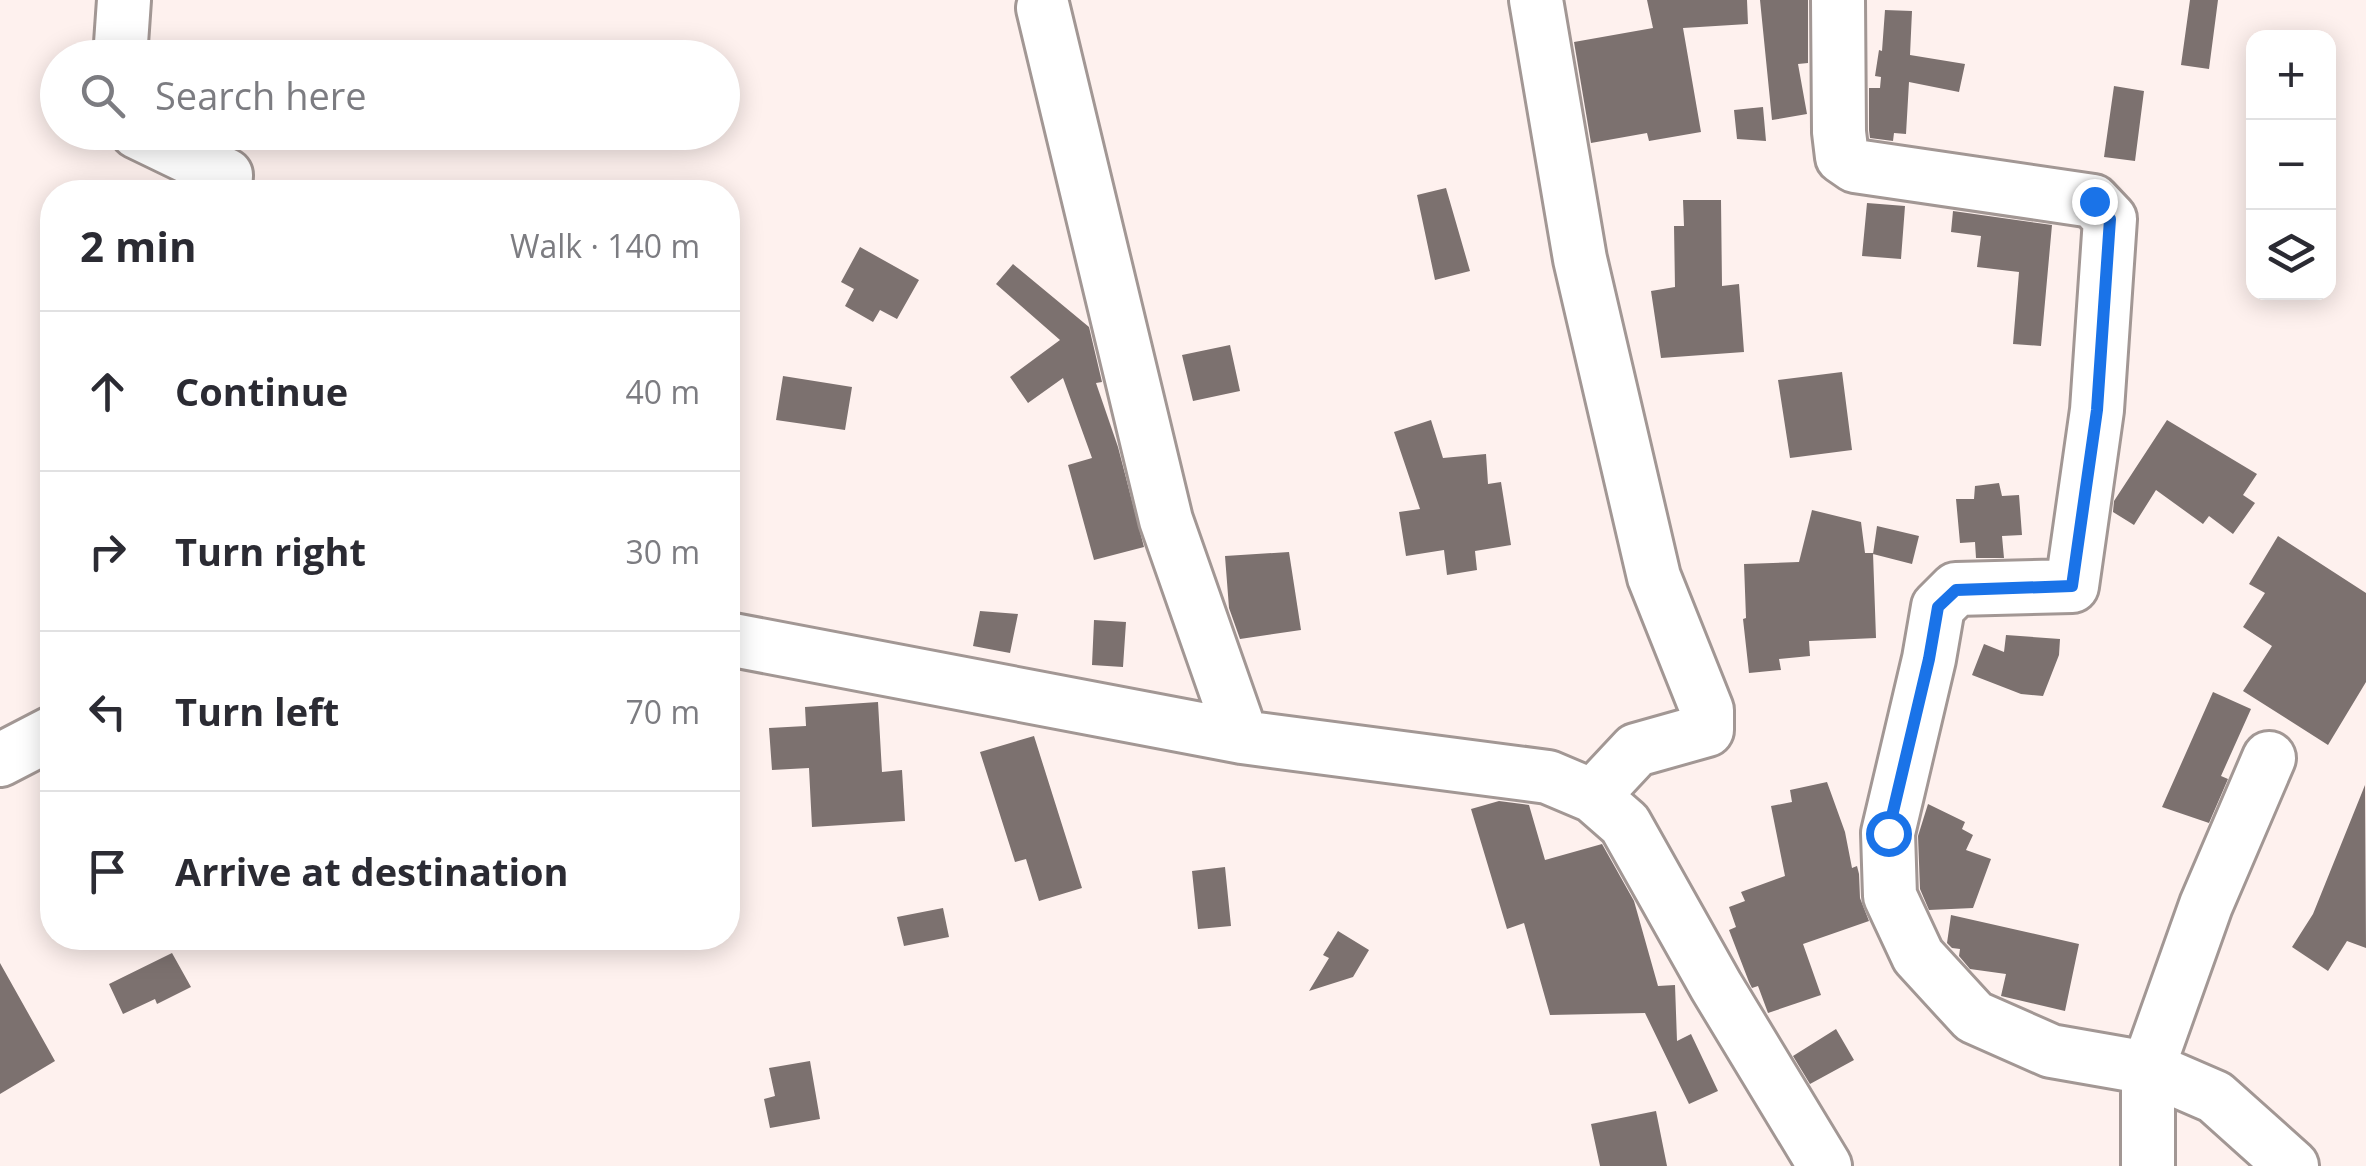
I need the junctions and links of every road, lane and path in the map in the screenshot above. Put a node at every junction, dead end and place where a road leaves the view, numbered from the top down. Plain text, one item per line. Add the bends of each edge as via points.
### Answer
1 (124, 0) edge
2 (1536, 0) edge
3 (1838, 0) edge
4 (1043, 8) dead end
5 (121, 40) edge
6 (173, 150) edge
7 (226, 180) edge
8 (740, 641) edge
9 (1242, 737) junction
10 (40, 738) edge
11 (2270, 758) dead end
12 (0, 760) edge
13 (1592, 796) junction
14 (2148, 1068) junction
15 (1825, 1166) edge
16 (2148, 1166) edge
17 (2292, 1166) edge

1 - 5 street
2 - 13 street via 1580,258 1654,577 1707,710 1708,730 1636,750
3 - 14 street via 1842,157 1855,166 2094,201 2110,219 2097,410 2072,586 1956,590 1938,607 1888,833 1890,896 1918,956 1974,1017 2050,1051
4 - 9 street via 1166,520
6 - 7 street
8 - 9 street
9 - 13 street via 1548,777
10 - 12 street
11 - 14 street via 2206,906
13 - 15 street via 1625,824
14 - 16 street
14 - 17 street via 2214,1097

